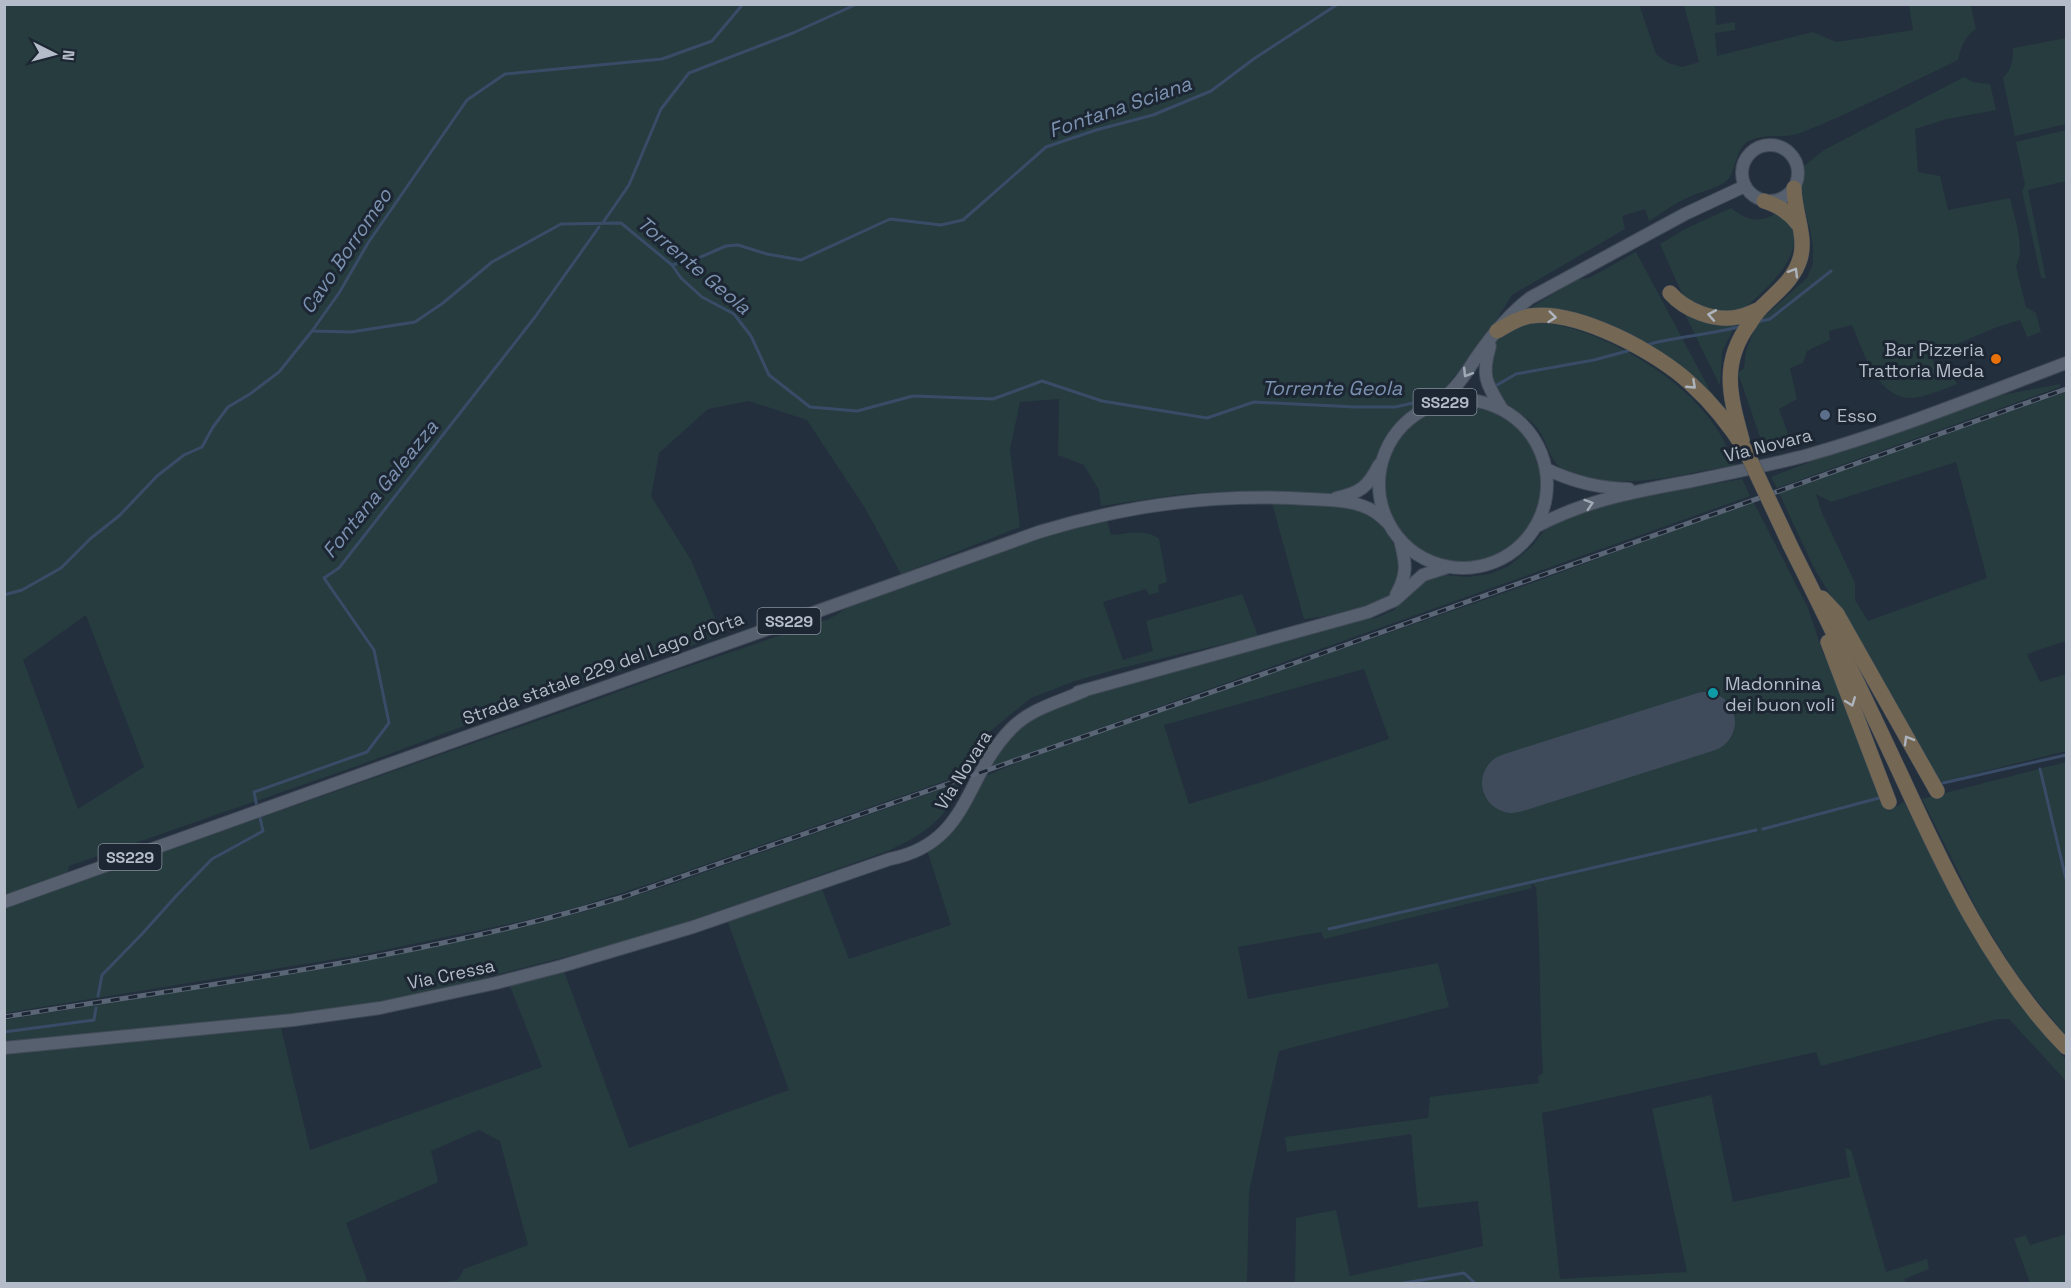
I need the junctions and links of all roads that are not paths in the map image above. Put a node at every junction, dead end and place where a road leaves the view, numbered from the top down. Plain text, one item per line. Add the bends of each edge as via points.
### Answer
1 (1744, 186) junction
2 (1794, 188) junction
3 (1764, 201) junction
4 (1798, 224) junction
5 (1670, 292) dead end
6 (1760, 309) junction
7 (1495, 335) junction
8 (2061, 365) edge
9 (1436, 404) junction
10 (1502, 409) junction
11 (1745, 450) junction
12 (1384, 457) junction
13 (1546, 469) junction
14 (1645, 489) junction
15 (1329, 500) junction
16 (1389, 524) junction
17 (1535, 527) junction
18 (1400, 539) junction
19 (1448, 567) junction
20 (1812, 588) junction
21 (1382, 607) junction
22 (1937, 791) dead end
23 (1888, 802) dead end
24 (890, 859) joint
25 (4, 902) edge
26 (2067, 1047) edge
27 (4, 1048) edge

1 - 2 main road via 1745,159 1768,145 1786,150 1796,162
1 - 3 main road
1 - 7 main road via 1530,298
2 - 3 main road via 1781,199
2 - 4 highway
3 - 4 highway via 1784,210
6 -> 4 highway via 1794,276 1803,249
6 -> 5 highway via 1737,318 1696,313 1677,302
6 - 11 highway via 1732,356 1729,388
7 -> 9 main road via 1461,383
7 - 10 main road via 1484,365 1493,395
7 -> 11 highway via 1528,316 1589,324 1638,347 1690,383
8 - 14 main road, Via Novara / SS229 via 1906,423 1809,454
9 - 10 main road, SS229 via 1459,399 1481,401
9 - 12 main road, SS229 via 1414,416 1395,434
10 - 13 main road, SS229 via 1531,434
11 - 20 highway, bridge
12 - 15 main road, Strada statale 229 del Lago d'Orta / SS229 via 1361,490
12 - 16 main road, SS229 via 1379,491
13 - 14 main road, Via Novara / SS229 via 1587,485
13 - 17 main road, SS229 via 1544,509
17 -> 14 main road, Via Novara / SS229 via 1588,503
15 - 16 main road, Strada statale 229 del Lago d'Orta / SS229 via 1361,506
15 - 25 main road, Strada statale 229 del Lago d'Orta / SS229 via 1210,498 1074,521
16 - 18 main road, SS229
17 - 19 main road, SS229 via 1525,541 1498,561
18 - 19 main road, SS229 via 1422,557
18 - 21 main road via 1405,575 1396,596
19 - 21 main road via 1423,575
22 -> 20 highway via 1837,614
20 -> 23 highway via 1816,615
20 - 26 highway via 1971,917 2006,973 2043,1023
21 - 24 main road, Via Novara via 1084,691 1055,695 1022,710 992,736 950,816 927,837
24 - 27 main road, Via Cressa via 693,927 573,963 380,1008

